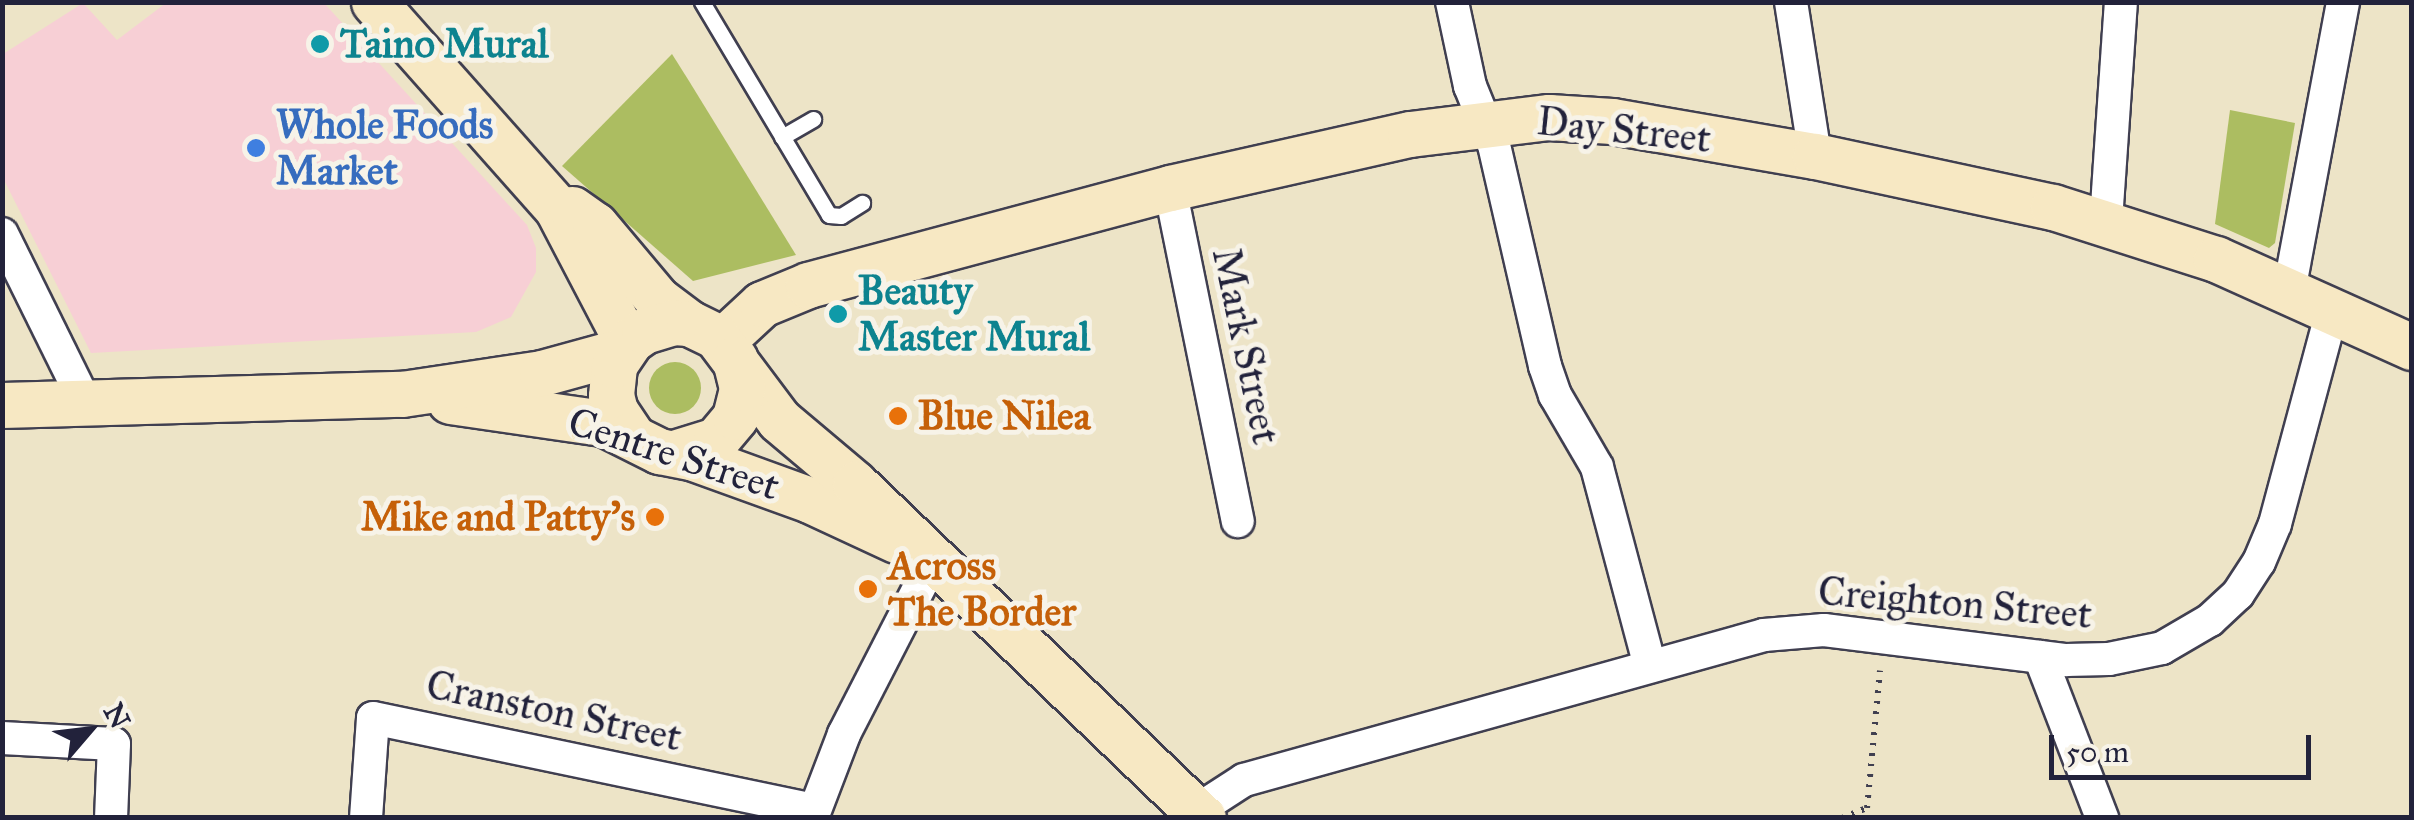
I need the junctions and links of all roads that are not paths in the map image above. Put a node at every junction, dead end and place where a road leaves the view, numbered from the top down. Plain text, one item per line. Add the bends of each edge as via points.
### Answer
1 (374, 2) edge
2 (702, 2) edge
3 (1452, 2) edge
4 (1791, 2) edge
5 (2121, 2) edge
6 (2343, 2) edge
7 (813, 119) dead end
8 (1483, 122) junction
9 (782, 137) junction
10 (1815, 156) junction
11 (541, 188) junction
12 (1170, 188) junction
13 (862, 203) dead end
14 (2106, 221) junction
15 (2, 234) edge
16 (2289, 292) junction
17 (2332, 312) junction
18 (715, 341) junction
19 (625, 347) junction
20 (2412, 347) edge
21 (402, 394) junction
22 (2, 405) edge
23 (87, 406) junction
24 (632, 436) junction
25 (674, 453) junction
26 (1238, 521) dead end
27 (934, 558) junction
28 (2040, 657) junction
29 (1650, 666) junction
30 (2, 738) edge
31 (813, 814) edge
32 (1199, 814) edge
33 (111, 818) edge
34 (366, 818) edge
35 (2102, 818) edge

1 - 11 main road
2 - 9 lane
3 - 8 street
4 - 10 street
5 - 14 street
6 - 16 street
7 - 9 lane
8 - 10 main road, Day Street via 1612,121
8 - 12 main road, Day Street
8 - 29 street via 1549,381 1596,467
9 - 13 lane via 829,215 841,216
10 - 14 main road, Day Street
11 - 18 main road via 595,225 657,299
11 - 19 main road via 567,223
12 - 18 main road, Day Street via 792,289
12 - 26 street, Mark Street
14 - 16 main road, Day Street
15 - 23 street
16 - 17 main road, Day Street
17 - 20 main road, Day Street
17 - 28 street, Creighton Street via 2275,524 2238,594 2196,630 2162,648 2109,660
18 - 19 main road, Centre Street via 658,325
18 - 25 main road via 742,388 735,417 716,440
18 - 27 main road, Centre Street via 779,420
19 - 21 main road, Centre Street via 542,373
19 - 24 main road via 614,365 611,396
21 - 23 main road, Centre Street
21 - 24 main road, Centre Street via 588,420
22 - 23 main road, Centre Street
24 - 25 main road, Centre Street
25 - 27 main road, Centre Street via 810,500
27 - 31 street via 844,734
27 - 32 main road, Centre Street
28 - 29 street, Creighton Street via 1805,630
28 - 35 street
29 - 32 street, Creighton Street via 1244,780
30 - 33 street via 114,744
31 - 34 street, Cranston Street via 373,718

